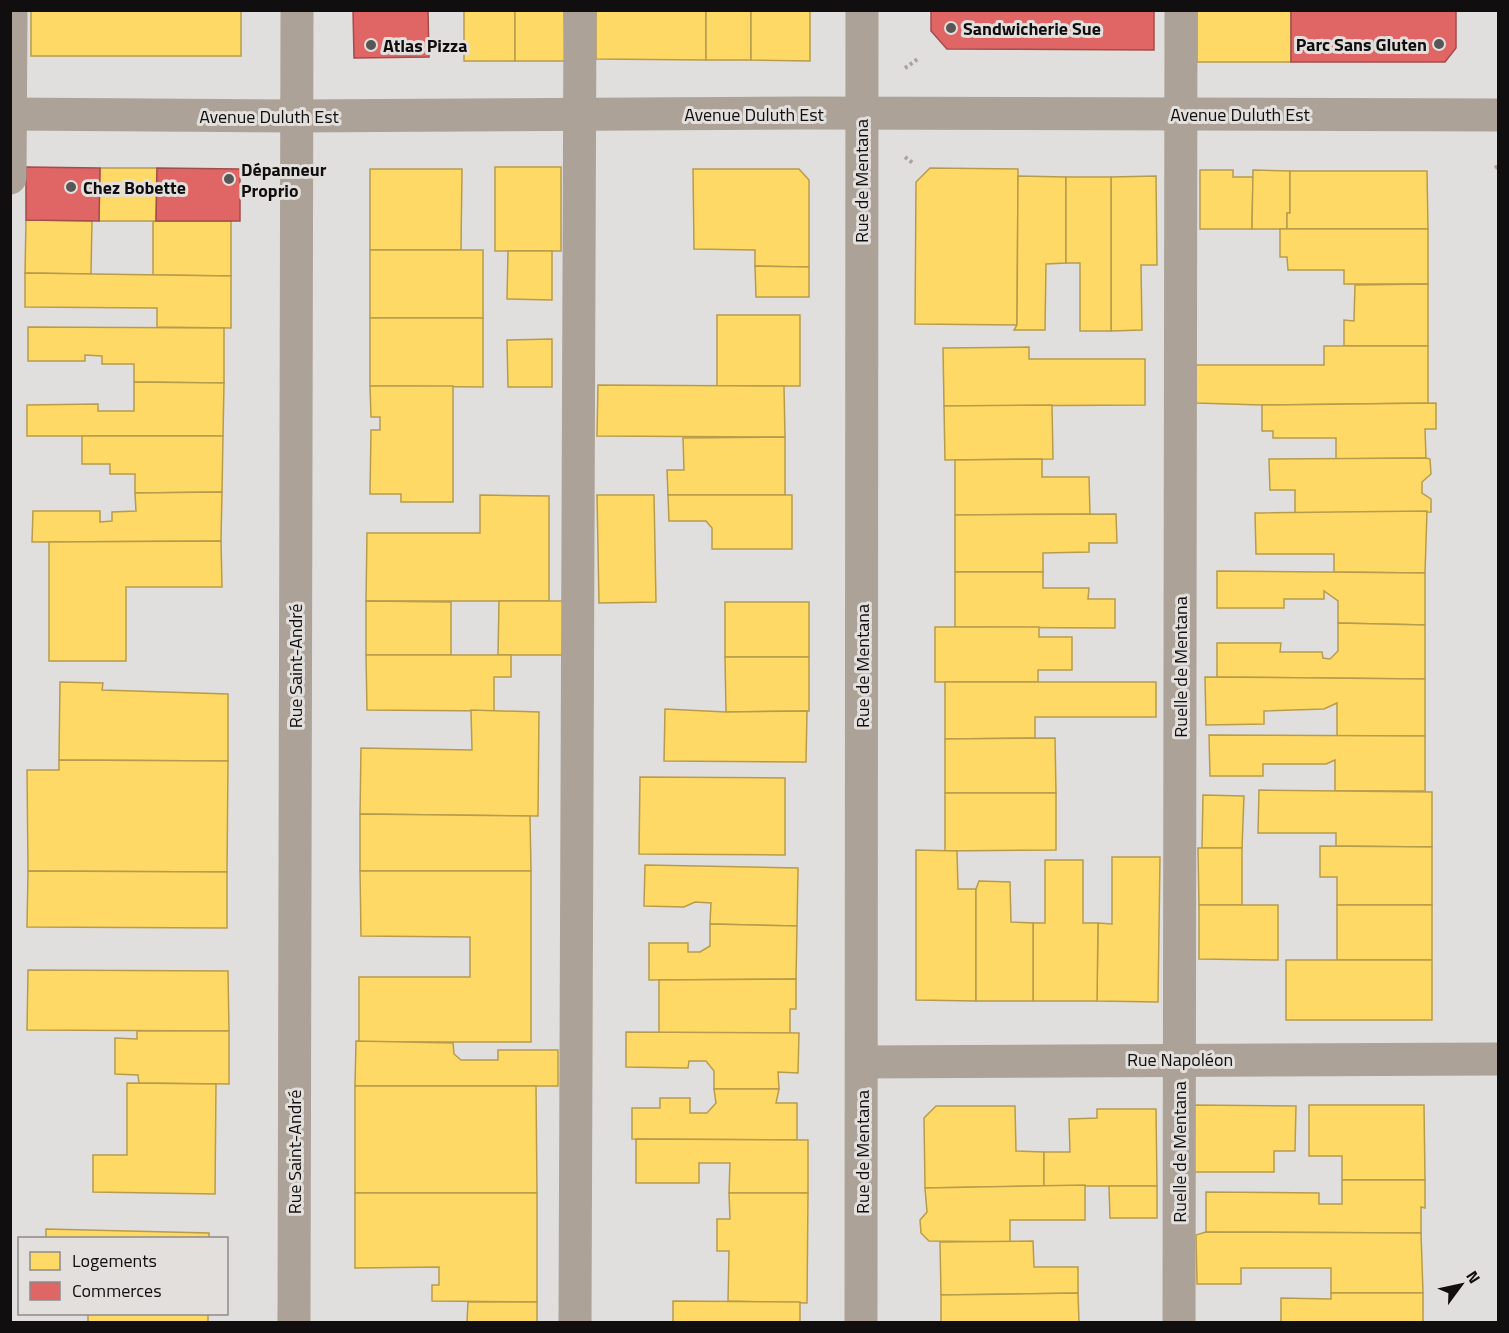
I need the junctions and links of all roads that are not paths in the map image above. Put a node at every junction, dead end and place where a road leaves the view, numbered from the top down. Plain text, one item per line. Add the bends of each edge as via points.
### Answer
1 (11, 10) edge
2 (297, 10) edge
3 (580, 10) edge
4 (862, 10) edge
5 (1181, 10) edge
6 (11, 114) edge
7 (861, 114) junction
8 (1181, 114) junction
9 (581, 115) junction
10 (1498, 115) edge
11 (296, 116) junction
12 (10, 178) edge
13 (1178, 1059) junction
14 (1498, 1059) edge
15 (862, 1062) junction
16 (294, 1323) edge
17 (575, 1323) edge
18 (861, 1323) edge
19 (1179, 1323) edge

1 - 6 street
2 - 11 street, Rue Saint-André
3 - 9 street
4 - 7 street, Rue de Mentana
5 - 8 street, Ruelle de Mentana
6 - 11 street, Avenue Duluth Est
6 - 12 street
7 - 8 street, Avenue Duluth Est
7 - 9 street, Avenue Duluth Est
7 - 15 street, Rue de Mentana
8 - 10 street, Avenue Duluth Est
8 - 13 street, Ruelle de Mentana
9 - 11 street, Avenue Duluth Est
9 - 17 street
11 - 16 street, Rue Saint-André
13 - 14 street, Rue Napoléon
13 - 15 street, Rue Napoléon
13 - 19 street, Ruelle de Mentana
15 - 18 street, Rue de Mentana

